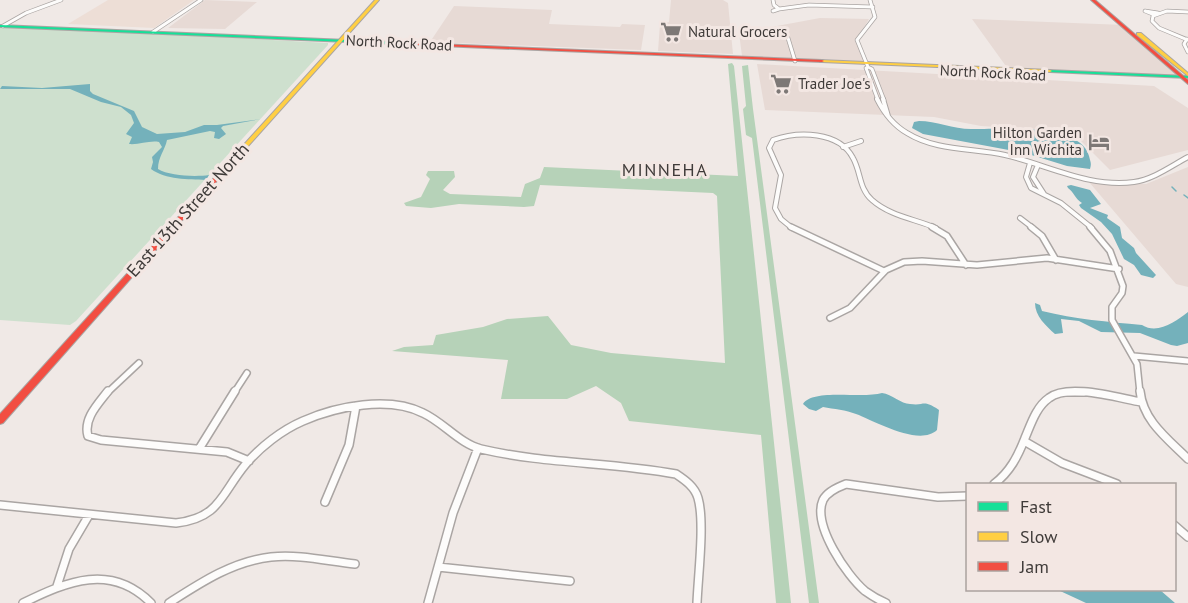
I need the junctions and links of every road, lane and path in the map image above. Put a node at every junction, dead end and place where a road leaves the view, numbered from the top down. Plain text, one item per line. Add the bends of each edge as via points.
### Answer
1 (61, 0) edge
2 (201, 0) edge
3 (377, 0) edge
4 (773, 0) edge
5 (809, 0) edge
6 (846, 0) edge
7 (870, 0) edge
8 (1094, 0) edge
9 (1100, 0) edge
10 (811, 5) junction
11 (848, 6) junction
12 (873, 7) junction
13 (779, 9) junction
14 (773, 11) dead end
15 (1188, 12) edge
16 (1, 26) edge
17 (156, 32) junction
18 (788, 38) dead end
19 (1188, 39) edge
20 (341, 40) junction
21 (1188, 51) edge
22 (796, 61) junction
23 (868, 65) junction
24 (1031, 70) junction
25 (1074, 72) junction
26 (1000, 73) junction
27 (1045, 75) junction
28 (1187, 80) edge
29 (861, 141) dead end
30 (843, 147) junction
31 (1188, 157) edge
32 (1030, 163) junction
33 (1038, 165) junction
34 (1045, 195) junction
35 (1020, 218) dead end
36 (1056, 260) junction
37 (966, 265) junction
38 (1119, 269) junction
39 (884, 271) junction
40 (830, 318) dead end
41 (1134, 356) junction
42 (1188, 362) edge
43 (139, 363) dead end
44 (247, 373) dead end
45 (1141, 402) junction
46 (356, 406) junction
47 (0, 420) edge
48 (1024, 441) junction
49 (478, 448) junction
50 (199, 449) junction
51 (1188, 459) edge
52 (249, 461) junction
53 (995, 483) edge
54 (1114, 483) edge
55 (966, 495) edge
56 (825, 498) joint
57 (325, 502) dead end
58 (0, 505) edge
59 (89, 514) junction
60 (1176, 527) edge
61 (1188, 537) edge
62 (355, 564) dead end
63 (438, 567) junction
64 (570, 581) dead end
65 (57, 586) junction
66 (23, 603) edge
67 (151, 603) edge
68 (169, 603) edge
69 (428, 603) edge
70 (697, 603) edge
71 (886, 603) edge

1 - 16 street
2 - 17 street
3 - 20 main road, East 13th Street North
4 - 13 street
5 - 10 street
6 - 11 street
7 - 12 street
8 - 28 main road
9 - 28 main road
10 - 11 street
10 - 13 street
11 - 12 street
12 - 23 street via 875,17 857,40
13 - 14 street
15 - 19 street via 1157,14 1152,21
16 - 17 main road, North Rock Road
17 - 20 main road, North Rock Road
18 - 22 street
19 - 21 street via 1184,44
20 - 22 main road, North Rock Road
20 - 47 main road, East 13th Street North
22 - 23 main road, North Rock Road
23 - 24 main road, North Rock Road
23 - 26 main road, North Rock Road
23 - 32 street via 888,116 904,131 943,147
24 - 25 main road, North Rock Road
24 - 26 main road
25 - 27 main road
25 - 28 main road, North Rock Road
26 - 27 main road, North Rock Road
27 - 28 main road, North Rock Road
29 - 30 street
30 - 37 street via 853,157 862,189 872,201 943,232 956,244
30 - 39 street via 825,138 802,134 781,135 773,140 769,148 781,175 775,202 777,214 793,229
31 - 33 street via 1140,181 1124,183 1098,182
32 - 33 street
32 - 34 street via 1026,171 1029,184
33 - 34 street via 1033,177
34 - 38 street via 1088,224
35 - 36 street via 1042,236
36 - 37 street
36 - 38 street
37 - 39 street via 914,261
38 - 41 street via 1122,293 1112,307 1112,320
39 - 40 street via 849,311
41 - 42 street
41 - 45 street
43 - 50 street via 129,368 90,416 88,436
44 - 50 street
45 - 48 street via 1058,393 1042,404
45 - 51 street via 1153,425
46 - 49 street via 385,404 422,412
46 - 52 street via 341,407 302,421 269,442
46 - 57 street via 349,444
48 - 53 street via 1014,463
48 - 54 street via 1062,463
49 - 63 street
49 - 70 street via 540,460 654,470 676,474 689,483 698,496 700,515
50 - 52 street via 227,452
52 - 59 street via 221,502 193,521 176,523
55 - 56 street via 938,497 846,484
56 - 71 street via 820,513 828,539 861,587
58 - 59 street
59 - 65 street via 64,557
60 - 61 street
62 - 68 street via 263,558 230,568
63 - 64 street
63 - 69 street
65 - 66 street
65 - 67 street via 116,580 137,588

